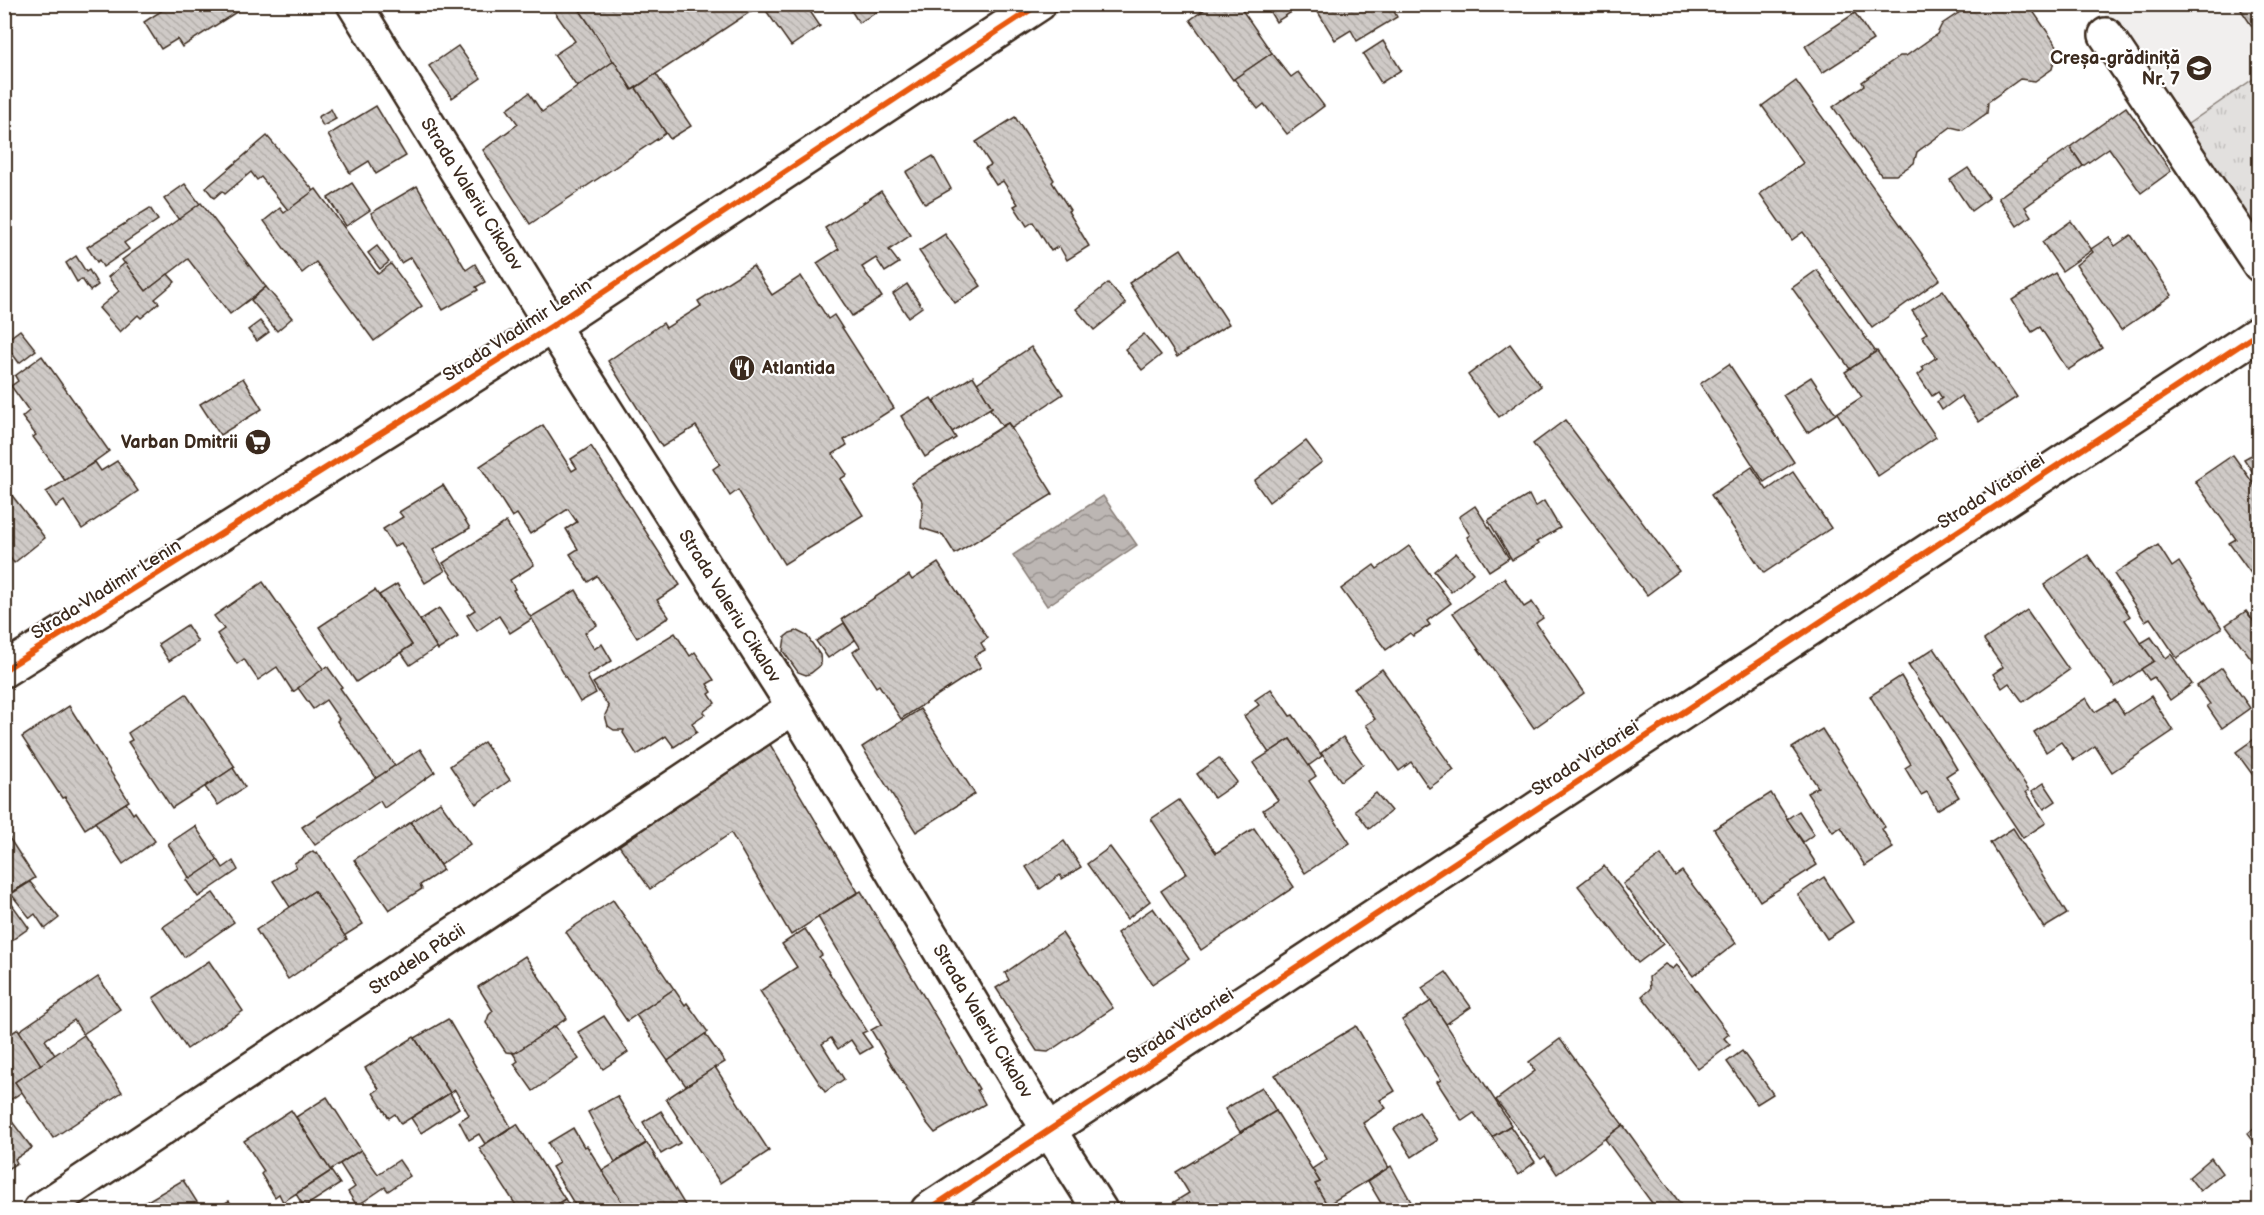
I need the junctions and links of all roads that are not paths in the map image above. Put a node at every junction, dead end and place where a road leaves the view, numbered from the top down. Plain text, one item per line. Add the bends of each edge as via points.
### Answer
1 (354, 4) edge
2 (1039, 4) edge
3 (2106, 35) dead end
4 (2259, 265) edge
5 (552, 326) junction
6 (2259, 332) edge
7 (4, 670) edge
8 (794, 707) junction
9 (1050, 1130) junction
10 (40, 1210) edge
11 (928, 1210) edge
12 (1100, 1210) edge

1 - 5 street, Strada Valeriu Cikalov
2 - 5 street, Strada Vladimir Lenin
3 - 4 street
5 - 7 street, Strada Vladimir Lenin
5 - 8 street, Strada Valeriu Cikalov
6 - 9 street, Strada Victoriei
8 - 9 street, Strada Valeriu Cikalov
8 - 10 street, Stradela Păcii
9 - 11 street, Strada Victoriei
9 - 12 street, Strada Valeriu Cikalov

